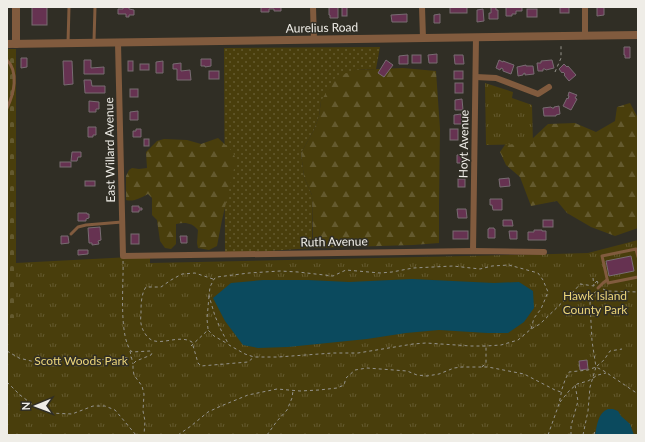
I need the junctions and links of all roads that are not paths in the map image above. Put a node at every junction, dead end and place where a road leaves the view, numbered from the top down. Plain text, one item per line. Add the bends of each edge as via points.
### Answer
1 (16, 7) edge
2 (69, 7) edge
3 (94, 7) edge
4 (313, 7) edge
5 (422, 7) edge
6 (585, 7) edge
7 (638, 35) edge
8 (586, 36) junction
9 (423, 38) junction
10 (476, 38) junction
11 (314, 40) junction
12 (68, 43) junction
13 (94, 43) junction
14 (118, 43) junction
15 (7, 44) edge
16 (16, 44) junction
17 (7, 60) edge
18 (476, 77) junction
19 (549, 87) dead end
20 (7, 108) edge
21 (122, 222) junction
22 (71, 234) dead end
23 (473, 251) junction
24 (544, 252) dead end
25 (123, 256) joint
26 (638, 258) edge
27 (638, 277) edge
28 (607, 280) junction
29 (596, 287) road end

1 - 16 street
2 - 12 lane
3 - 13 lane
4 - 11 street
5 - 9 street
6 - 8 street
7 - 8 street, Aurelius Road
8 - 10 street, Aurelius Road
9 - 10 street, Aurelius Road
9 - 11 street, Aurelius Road
10 - 18 street, Hoyt Avenue
11 - 14 street, Aurelius Road
12 - 13 street, Aurelius Road
12 - 16 street, Aurelius Road
13 - 14 street, Aurelius Road
14 - 21 street, East Willard Avenue
15 - 16 street, Aurelius Road
17 - 20 lane via 11,63 14,74 14,86
18 - 19 street via 496,78 538,94
18 - 23 street, Hoyt Avenue
21 - 22 lane via 86,225 78,227
21 - 25 street, East Willard Avenue
23 - 24 street, Ruth Avenue
23 - 25 street, Ruth Avenue
26 - 28 lane via 636,249 602,256
27 - 28 lane via 608,283
28 - 29 lane

